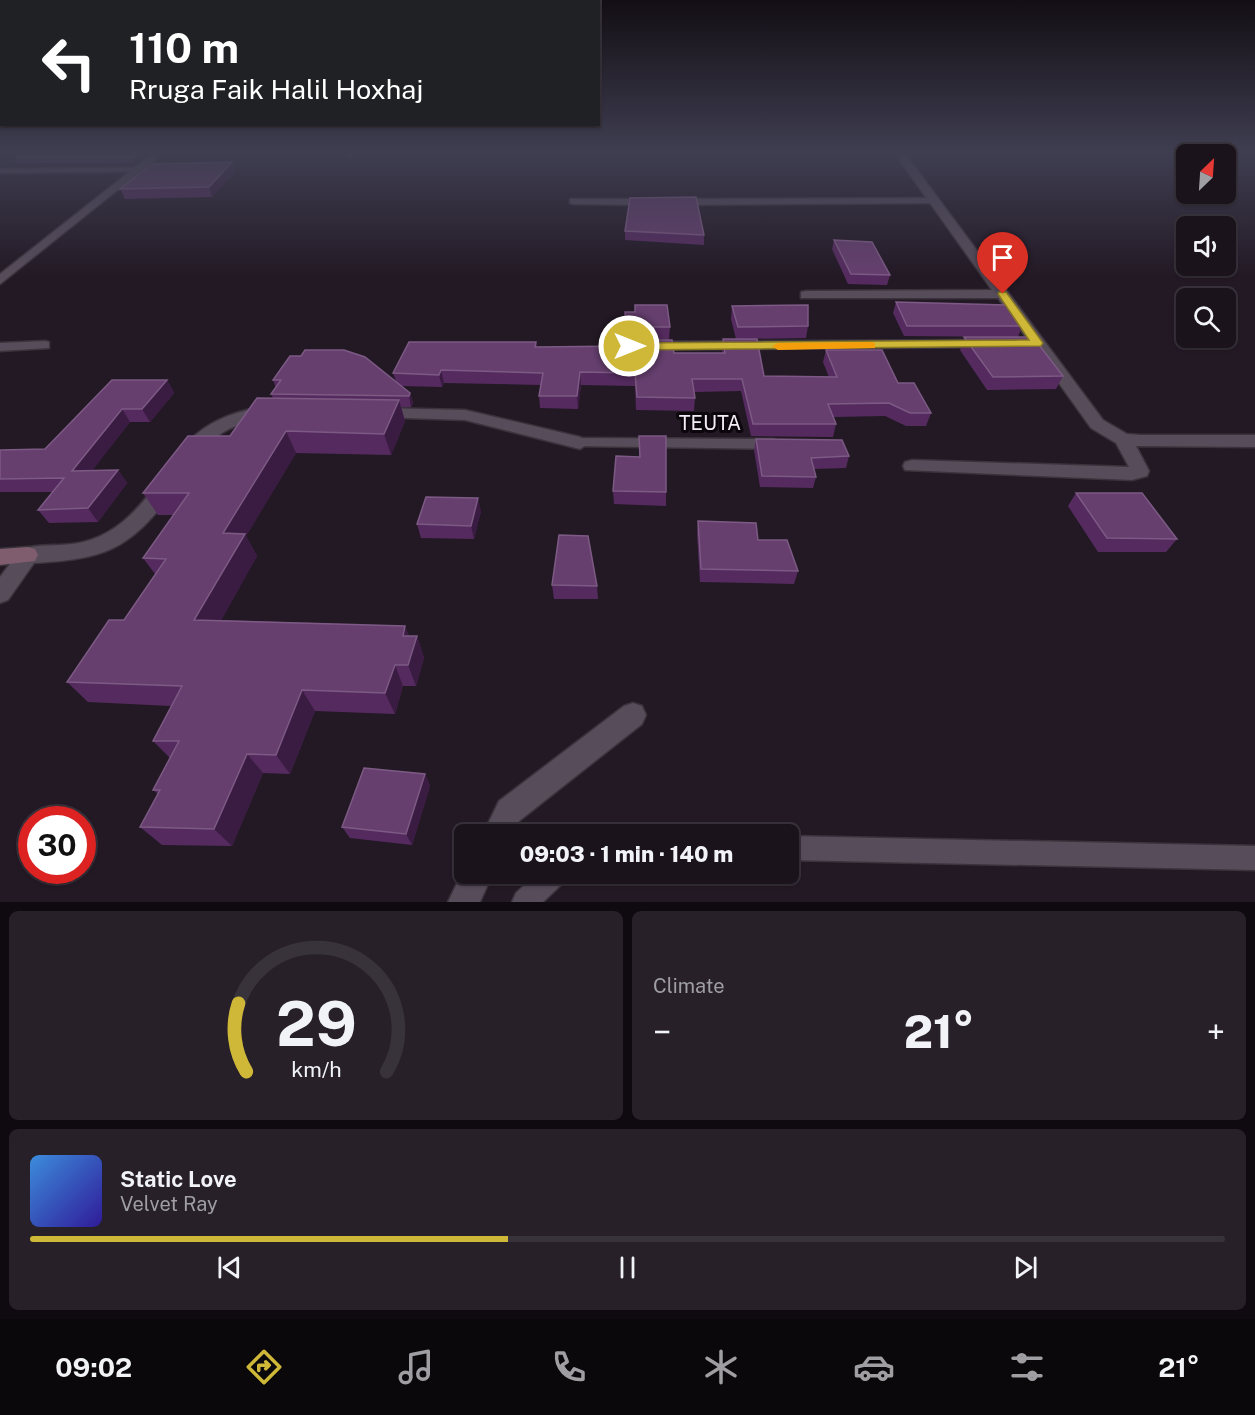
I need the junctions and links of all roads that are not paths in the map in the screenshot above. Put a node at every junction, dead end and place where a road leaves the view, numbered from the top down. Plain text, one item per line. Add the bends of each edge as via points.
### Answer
1 (108, 193) edge
2 (928, 193) edge
3 (573, 201) dead end
4 (934, 201) junction
5 (656, 202) edge
6 (667, 202) edge
7 (0, 280) edge
8 (1003, 294) junction
9 (806, 295) dead end
10 (1037, 343) junction
11 (45, 345) dead end
12 (607, 346) edge
13 (0, 347) edge
14 (289, 412) edge
15 (360, 413) edge
16 (1123, 439) junction
17 (1255, 441) edge
18 (580, 443) joint
19 (794, 444) edge
20 (912, 466) dead end
21 (28, 555) junction
22 (0, 556) edge
23 (0, 594) edge
24 (633, 715) dead end
25 (503, 824) edge
26 (799, 848) edge
27 (1255, 858) edge
28 (473, 884) edge
29 (544, 884) edge
30 (464, 902) edge
31 (525, 902) edge

1 - 7 street
2 - 4 street
3 - 5 lane
4 - 6 lane
4 - 8 street
8 - 9 street
8 - 10 street
10 - 12 street
10 - 16 street via 1097,424
11 - 13 lane
14 - 21 street via 246,415 208,435 191,450 145,516 105,547 81,553
15 - 18 street via 465,415
16 - 17 street
16 - 20 street via 1140,471 1132,474
18 - 19 lane, TEUTA
21 - 22 street
21 - 23 street
24 - 25 street via 509,811
26 - 27 lane
28 - 30 street
29 - 31 lane

